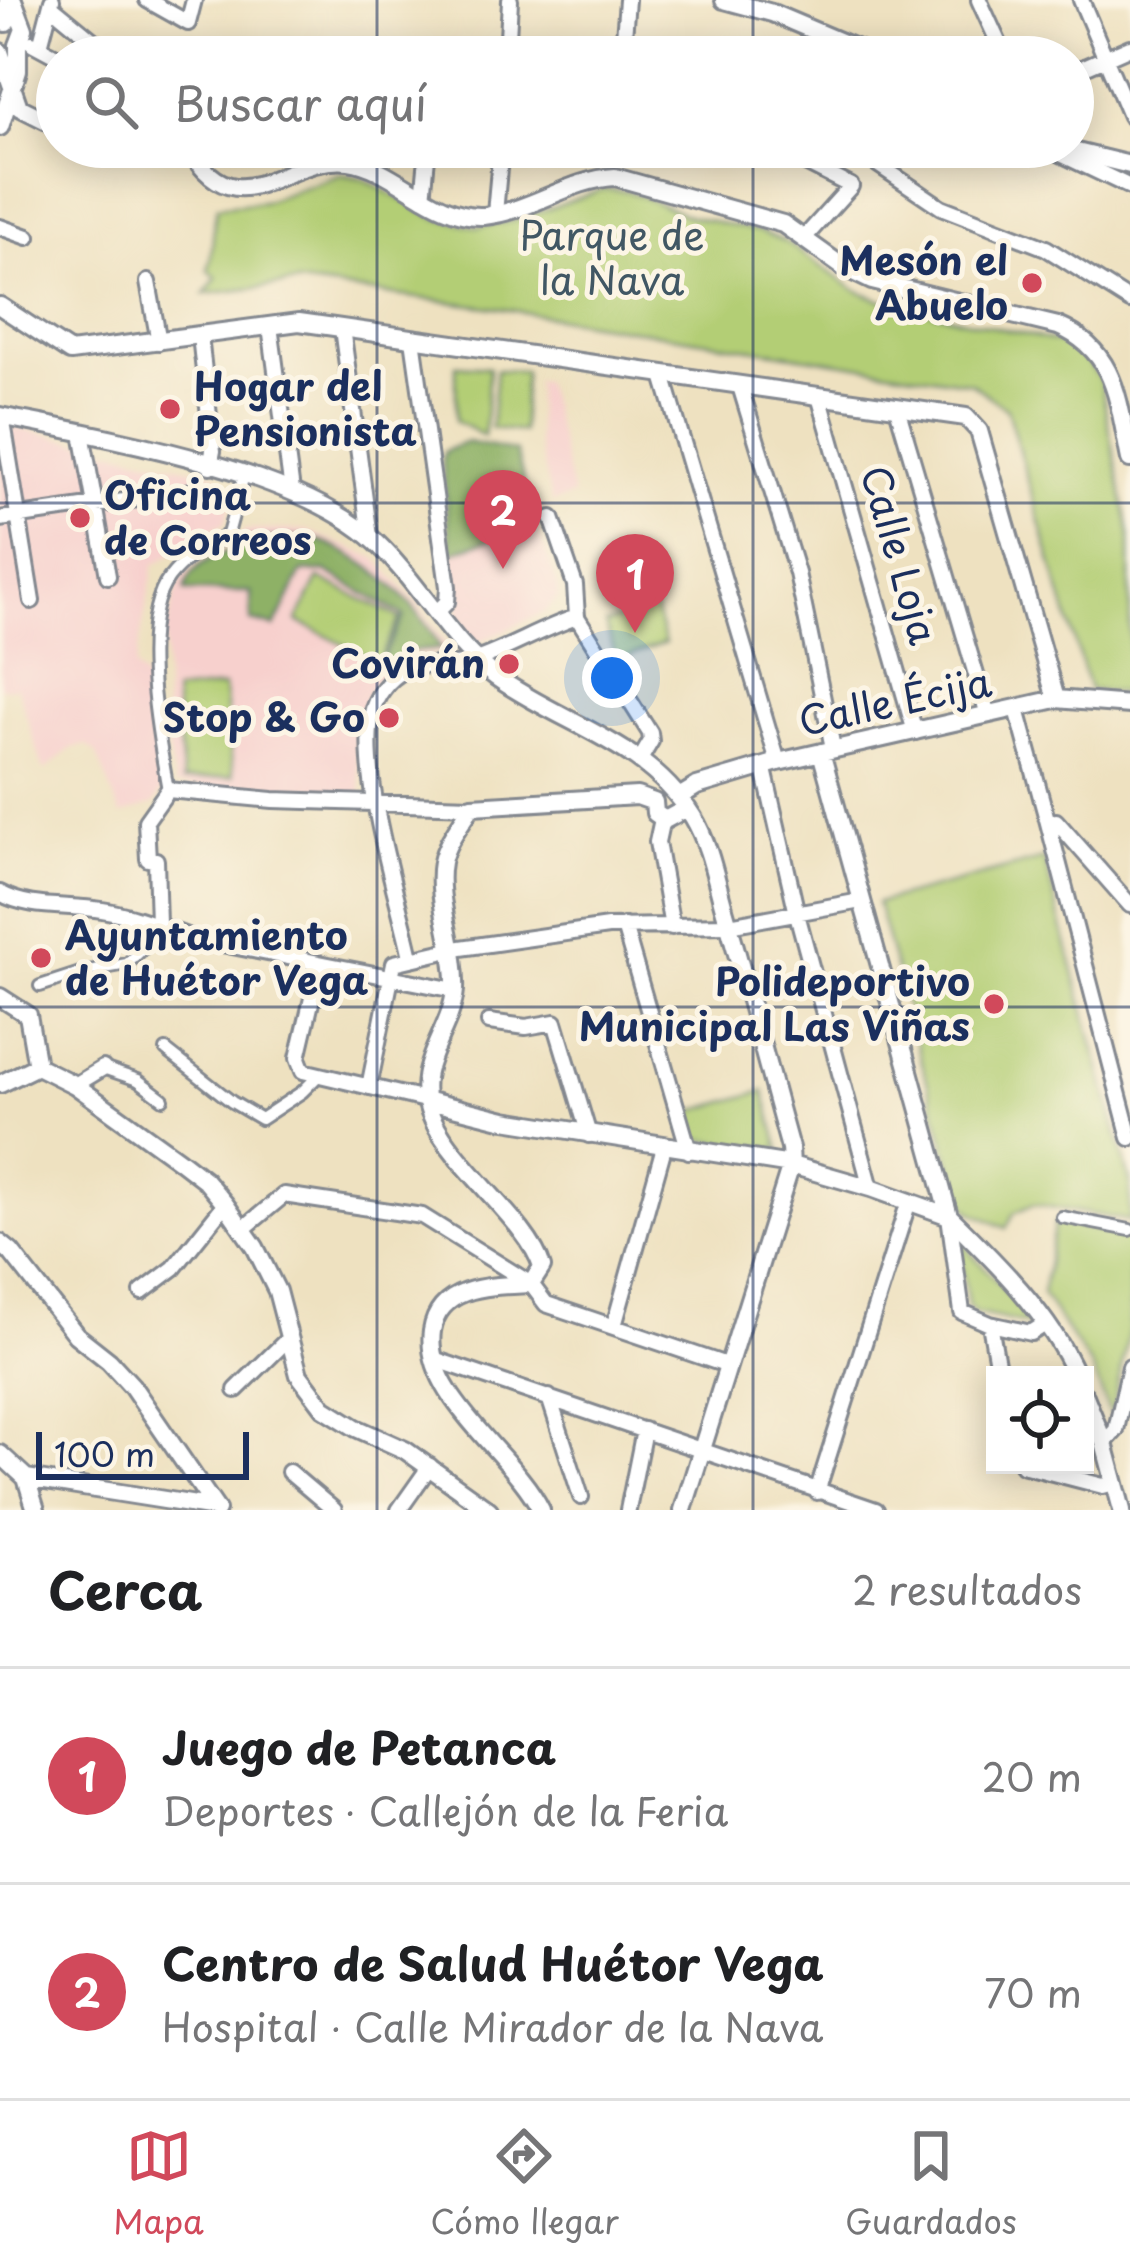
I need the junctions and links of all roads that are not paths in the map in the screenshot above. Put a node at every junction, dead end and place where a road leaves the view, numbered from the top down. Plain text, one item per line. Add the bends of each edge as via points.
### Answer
1 (10, 0) edge
2 (147, 0) edge
3 (194, 0) edge
4 (510, 0) edge
5 (627, 0) edge
6 (724, 0) edge
7 (979, 0) edge
8 (1082, 0) edge
9 (51, 3) edge
10 (772, 6) edge
11 (43, 36) edge
12 (89, 36) edge
13 (508, 36) edge
14 (624, 36) edge
15 (833, 36) edge
16 (995, 36) edge
17 (8, 43) edge
18 (1130, 47) edge
19 (1106, 57) junction
20 (1094, 62) edge
21 (12, 93) junction
22 (36, 116) edge
23 (1130, 116) edge
24 (0, 127) edge
25 (1094, 156) edge
26 (1130, 165) edge
27 (204, 168) edge
28 (306, 168) edge
29 (365, 168) edge
30 (426, 168) edge
31 (499, 168) edge
32 (816, 168) edge
33 (872, 168) edge
34 (1090, 168) edge
35 (1130, 187) edge
36 (423, 198) junction
37 (495, 213) junction
38 (0, 227) edge
39 (28, 237) dead end
40 (805, 237) junction
41 (148, 282) dead end
42 (1130, 301) edge
43 (0, 306) edge
44 (270, 326) junction
45 (342, 328) junction
46 (200, 336) junction
47 (413, 339) junction
48 (159, 342) junction
49 (663, 375) junction
50 (740, 386) junction
51 (818, 397) junction
52 (897, 408) junction
53 (1, 416) edge
54 (82, 433) junction
55 (1130, 459) edge
56 (210, 466) junction
57 (244, 475) junction
58 (193, 491) dead end
59 (292, 491) junction
60 (95, 505) junction
61 (19, 516) junction
62 (551, 518) dead end
63 (0, 519) edge
64 (370, 537) junction
65 (108, 576) dead end
66 (32, 601) dead end
67 (438, 611) junction
68 (578, 617) junction
69 (474, 659) junction
70 (1056, 699) junction
71 (1130, 704) edge
72 (1017, 709) junction
73 (988, 716) junction
74 (915, 732) junction
75 (827, 750) junction
76 (641, 758) junction
77 (771, 765) junction
78 (168, 790) junction
79 (678, 797) junction
80 (378, 805) junction
81 (472, 806) junction
82 (658, 811) junction
83 (1048, 823) junction
84 (0, 893) edge
85 (861, 901) junction
86 (1130, 904) edge
87 (797, 914) junction
88 (158, 923) junction
89 (624, 926) junction
90 (729, 926) junction
91 (672, 927) junction
92 (194, 939) junction
93 (454, 949) junction
94 (411, 958) junction
95 (320, 964) junction
96 (389, 975) junction
97 (40, 986) dead end
98 (454, 990) junction
99 (5, 1003) edge
100 (489, 1022) dead end
101 (166, 1050) dead end
102 (37, 1066) junction
103 (103, 1068) joint
104 (317, 1077) junction
105 (0, 1084) edge
106 (75, 1085) junction
107 (370, 1087) junction
108 (163, 1099) dead end
109 (425, 1100) junction
110 (589, 1135) junction
111 (1130, 1138) edge
112 (664, 1147) junction
113 (689, 1150) junction
114 (791, 1166) junction
115 (872, 1188) junction
116 (909, 1201) junction
117 (225, 1204) junction
118 (949, 1216) junction
119 (1062, 1217) dead end
120 (243, 1229) junction
121 (1130, 1230) edge
122 (0, 1243) edge
123 (531, 1284) junction
124 (142, 1292) dead end
125 (990, 1324) junction
126 (1045, 1324) junction
127 (614, 1326) junction
128 (289, 1338) junction
129 (434, 1359) junction
130 (726, 1365) junction
131 (997, 1366) edge
132 (1071, 1366) edge
133 (1130, 1366) edge
134 (236, 1390) dead end
135 (549, 1397) junction
136 (1094, 1420) edge
137 (644, 1430) junction
138 (1103, 1443) junction
139 (700, 1450) junction
140 (0, 1454) edge
141 (430, 1466) junction
142 (289, 1472) dead end
143 (1056, 1474) edge
144 (26, 1478) junction
145 (819, 1492) junction
146 (1120, 1494) edge
147 (580, 1497) dead end
148 (162, 1505) edge
149 (216, 1509) edge
150 (37, 1510) edge
151 (334, 1510) edge
152 (399, 1510) edge
153 (489, 1510) edge
154 (541, 1510) edge
155 (628, 1510) edge
156 (682, 1510) edge
157 (818, 1510) edge
158 (876, 1510) edge

1 - 17 street via 23,19
2 - 3 street via 188,22
4 - 13 street
5 - 14 street
6 - 10 street
7 - 16 street
8 - 19 street
9 - 11 street
9 - 12 street
10 - 15 street
17 - 21 street via 21,54
18 - 19 street
19 - 20 street
19 - 23 street
21 - 22 street
21 - 24 street
25 - 26 street
27 - 28 street via 249,190
29 - 36 street
30 - 36 street
31 - 37 street
32 - 40 street via 851,186
33 - 42 street via 957,215 1046,248
34 - 35 street
36 - 37 street via 469,214
37 - 40 street via 596,179 626,178
38 - 39 street
40 - 55 street via 872,281 1083,337 1102,356
41 - 48 street
43 - 48 street via 70,352
44 - 45 street
44 - 46 street
44 - 59 street
45 - 47 street
45 - 64 street
46 - 48 street
46 - 56 street
47 - 49 street
47 - 67 street via 448,587
49 - 50 street
49 - 77 street
50 - 51 street
50 - 75 street via 797,573
51 - 52 street
51 - 74 street, Calle Loja
52 - 70 street via 966,417 979,431
52 - 73 street
53 - 54 street
53 - 61 street
54 - 56 street
54 - 60 street
56 - 57 street
57 - 59 street
57 - 78 street via 228,534 177,568 159,599 151,660
58 - 60 street
59 - 64 street
60 - 61 street
60 - 65 street
61 - 63 street
61 - 66 street
62 - 68 street
64 - 67 street
67 - 69 street
68 - 69 street
68 - 76 street via 650,733
69 - 76 street
69 - 80 street via 428,663 386,685 369,733
70 - 71 street, Calle Écija
70 - 72 street, Calle Écija
72 - 73 street, Calle Écija
72 - 83 street
73 - 74 street, Calle Écija
74 - 75 street, Calle Écija
75 - 77 street, Calle Écija
75 - 85 street
76 - 79 street
77 - 79 street, Calle Écija
77 - 87 street
78 - 80 street
78 - 88 street via 146,821
79 - 82 street
79 - 82 street, Calle Écija via 673,819
79 - 90 street via 703,836
80 - 81 street
80 - 94 street
81 - 82 street via 637,796
81 - 93 street via 442,867
82 - 91 street
83 - 86 street via 1071,834
83 - 111 street
84 - 88 street
85 - 87 street
85 - 118 street
87 - 90 street
87 - 115 street
88 - 92 street
89 - 91 street
89 - 93 street
89 - 113 street
90 - 91 street
90 - 114 street
92 - 95 street
92 - 97 street via 153,939 127,964
93 - 94 street
93 - 98 street
94 - 96 street
95 - 96 street
95 - 104 street via 298,1058
96 - 98 street
96 - 107 street
98 - 109 street
99 - 102 street via 28,1015
100 - 110 street via 555,1022
101 - 104 street via 261,1119
102 - 105 street
102 - 106 street
103 - 106 street
103 - 108 street
104 - 107 street
106 - 117 street via 205,1180
107 - 109 street
109 - 110 street
109 - 123 street via 446,1143 540,1259
110 - 112 street
112 - 113 street
112 - 127 street
113 - 114 street
114 - 115 street
114 - 130 street
115 - 116 street
116 - 118 street
116 - 145 street
117 - 120 street
117 - 124 street via 174,1268
118 - 125 street via 962,1312
118 - 126 street
119 - 121 street
120 - 123 street via 284,1195 422,1216
120 - 128 street via 277,1291
122 - 149 street via 76,1335 132,1386
123 - 127 street via 546,1304
123 - 129 street via 453,1297 434,1322
125 - 126 street via 1031,1333
125 - 131 street
126 - 132 street
127 - 130 street
128 - 134 street
128 - 141 street via 299,1375 324,1408
129 - 135 street
129 - 154 street via 447,1390
130 - 139 street
133 - 138 street via 1116,1430
135 - 137 street
135 - 147 street
136 - 138 street
137 - 139 street
137 - 155 street
138 - 146 street
139 - 145 street
139 - 156 street
140 - 144 street
141 - 152 street
141 - 153 street
142 - 151 street
143 - 146 street
144 - 148 street
144 - 150 street
145 - 157 street
145 - 158 street
148 - 149 street

